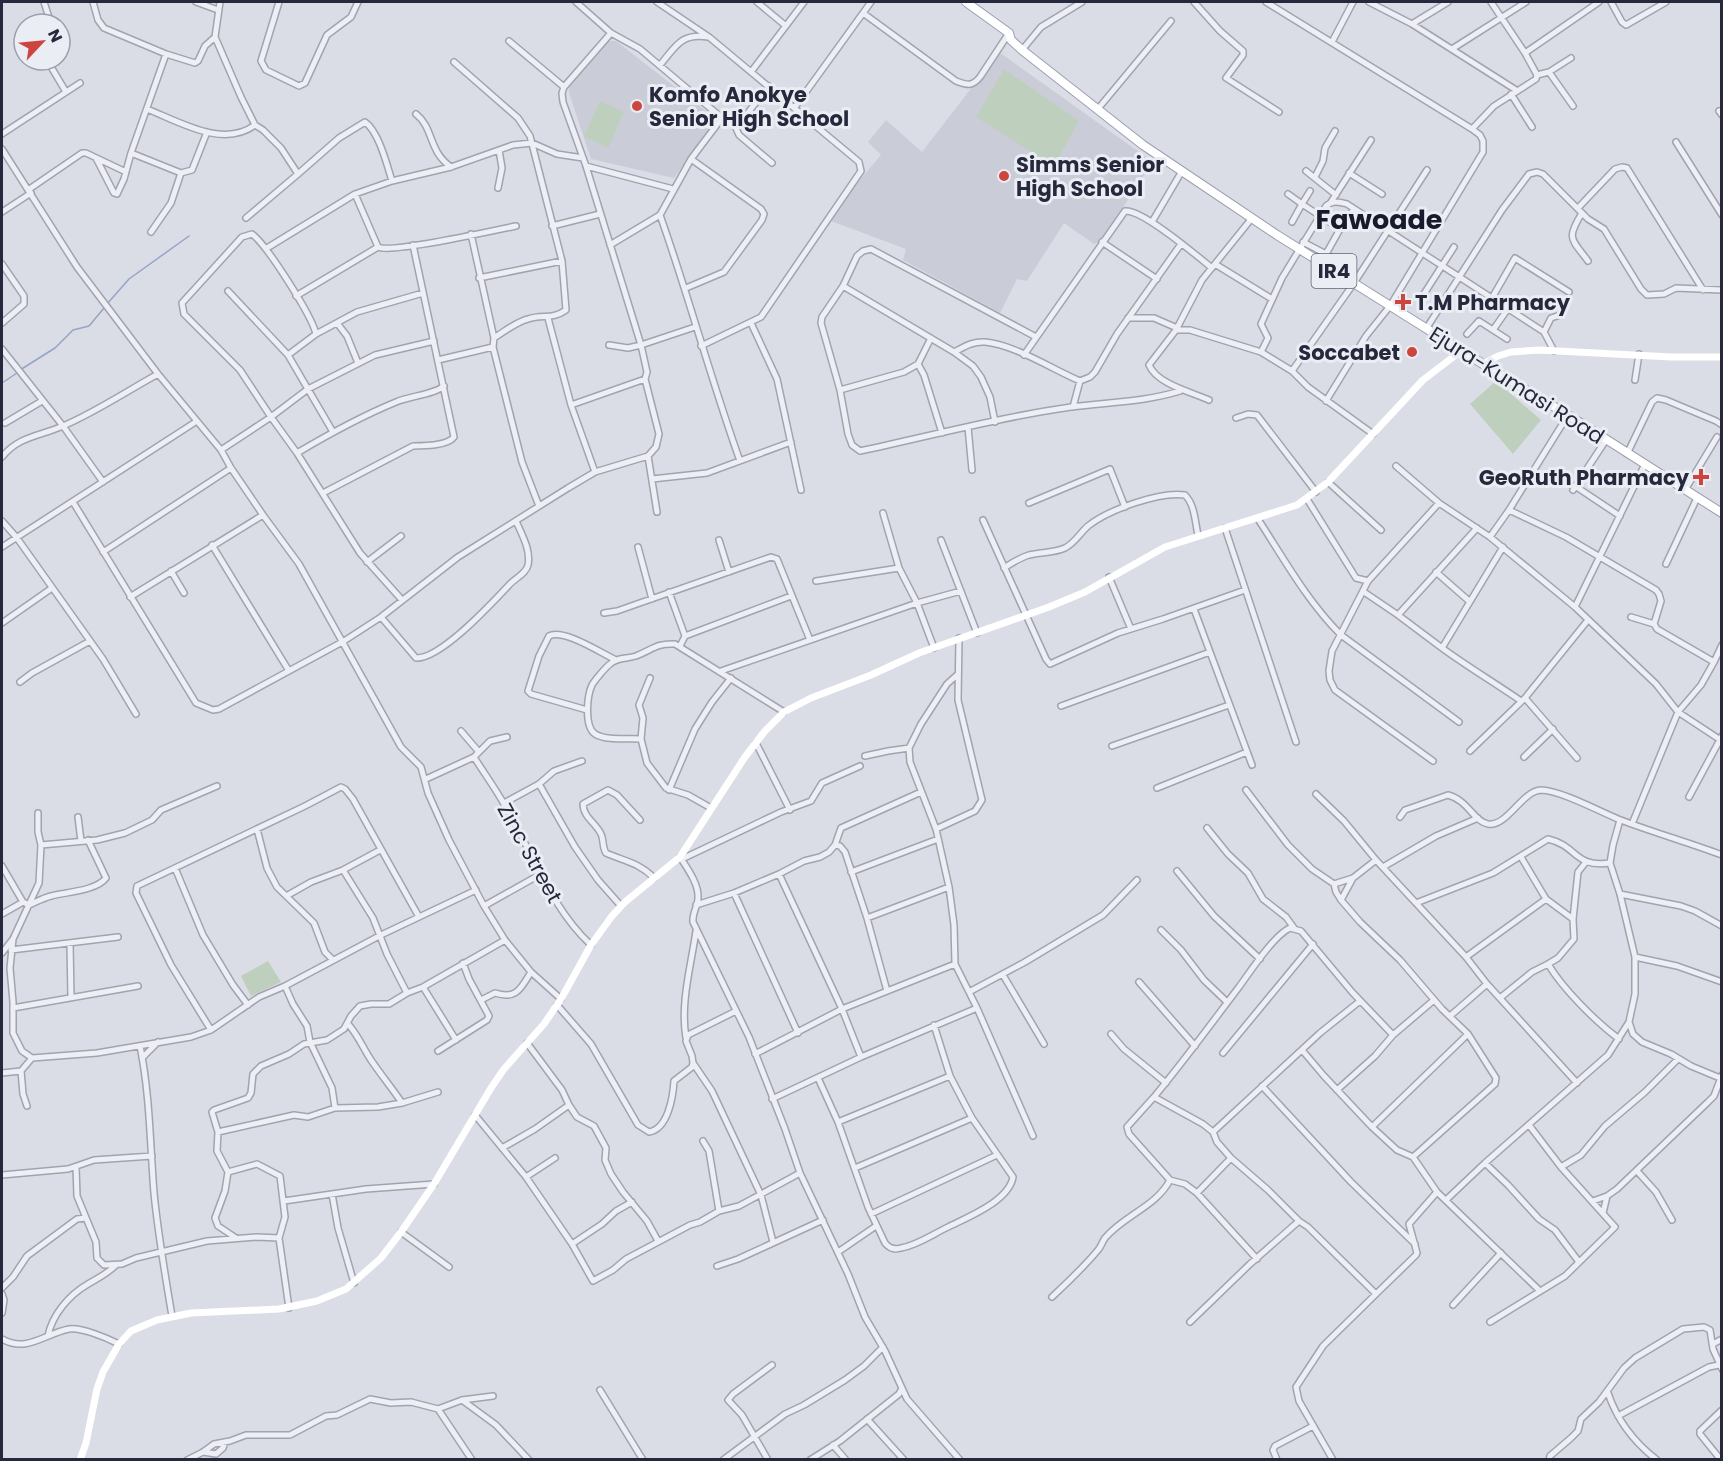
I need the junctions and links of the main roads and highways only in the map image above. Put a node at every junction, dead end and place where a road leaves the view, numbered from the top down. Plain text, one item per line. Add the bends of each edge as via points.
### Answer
1 (972, 3) edge
2 (1722, 513) edge

1 - 2 main road, Ejura-Kumasi Road / IR4 via 1009,33 1022,50 1143,145 1426,329

